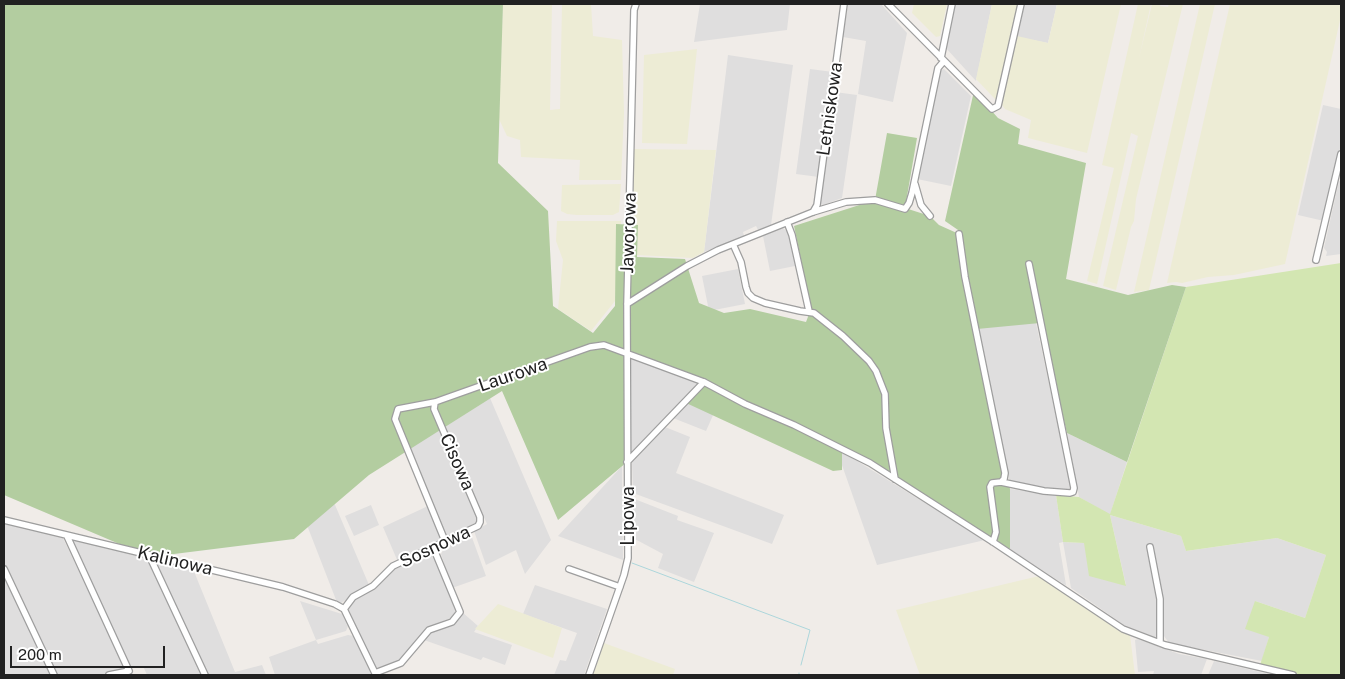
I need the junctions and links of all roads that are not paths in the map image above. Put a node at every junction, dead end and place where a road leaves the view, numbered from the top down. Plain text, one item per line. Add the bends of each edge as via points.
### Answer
1 (636, 4) edge
2 (844, 4) edge
3 (888, 4) edge
4 (952, 4) edge
5 (1021, 4) edge
6 (942, 59) junction
7 (1341, 154) edge
8 (914, 180) junction
9 (813, 212) junction
10 (930, 216) dead end
11 (787, 222) junction
12 (959, 234) dead end
13 (733, 244) junction
14 (1316, 260) dead end
15 (1029, 264) dead end
16 (627, 304) junction
17 (809, 312) junction
18 (626, 352) junction
19 (704, 382) junction
20 (435, 402) junction
21 (627, 462) junction
22 (894, 479) junction
23 (1001, 482) junction
24 (4, 520) edge
25 (480, 522) joint
26 (67, 536) junction
27 (445, 541) junction
28 (993, 542) junction
29 (433, 547) junction
30 (1150, 547) dead end
31 (149, 555) junction
32 (4, 569) edge
33 (569, 569) dead end
34 (620, 587) junction
35 (344, 609) junction
36 (1160, 643) junction
37 (54, 675) edge
38 (108, 675) edge
39 (205, 675) edge
40 (589, 675) edge
41 (1293, 675) edge

1 - 16 street, Jaworowa
2 - 9 street, Letniskowa via 818,205
3 - 6 street
4 - 6 street
5 - 6 street via 998,106 992,109
6 - 8 street
7 - 14 street
8 - 9 street via 905,208 875,200 846,202
8 - 10 street via 920,201
9 - 11 street
11 - 13 street
11 - 17 street
12 - 23 street via 1005,473
13 - 16 street via 687,266
13 - 17 street via 741,262 746,288 753,298
15 - 23 street via 1074,488 1073,492 1044,491
16 - 18 street, Jaworowa
17 - 22 street via 814,312 843,336 876,371 885,394 886,428
18 - 19 street, Laurowa
18 - 20 street, Laurowa via 604,345 590,347
18 - 21 street, Jaworowa
19 - 21 street, Lipowa
19 - 22 street, Laurowa via 842,448
20 - 25 street, Cisowa via 434,409
20 - 27 street, Laurowa via 398,409 395,419
21 - 34 street, Lipowa via 628,558
22 - 28 street, Laurowa
23 - 28 street via 992,483 989,491 996,532
24 - 26 street, Kalinowa
25 - 27 street, Sosnowa via 478,526
26 - 31 street, Kalinowa
26 - 38 street via 130,671
27 - 29 street, Sosnowa
28 - 36 street, Laurowa via 1123,629
29 - 35 street, Sosnowa via 393,566 373,586 353,597
29 - 35 street via 460,612 452,622 429,630 401,662 375,673
30 - 36 street via 1160,599
31 - 35 street, Kalinowa via 283,587
31 - 39 street
32 - 37 street
33 - 34 street
34 - 40 street, Lipowa
36 - 41 street, Laurowa

